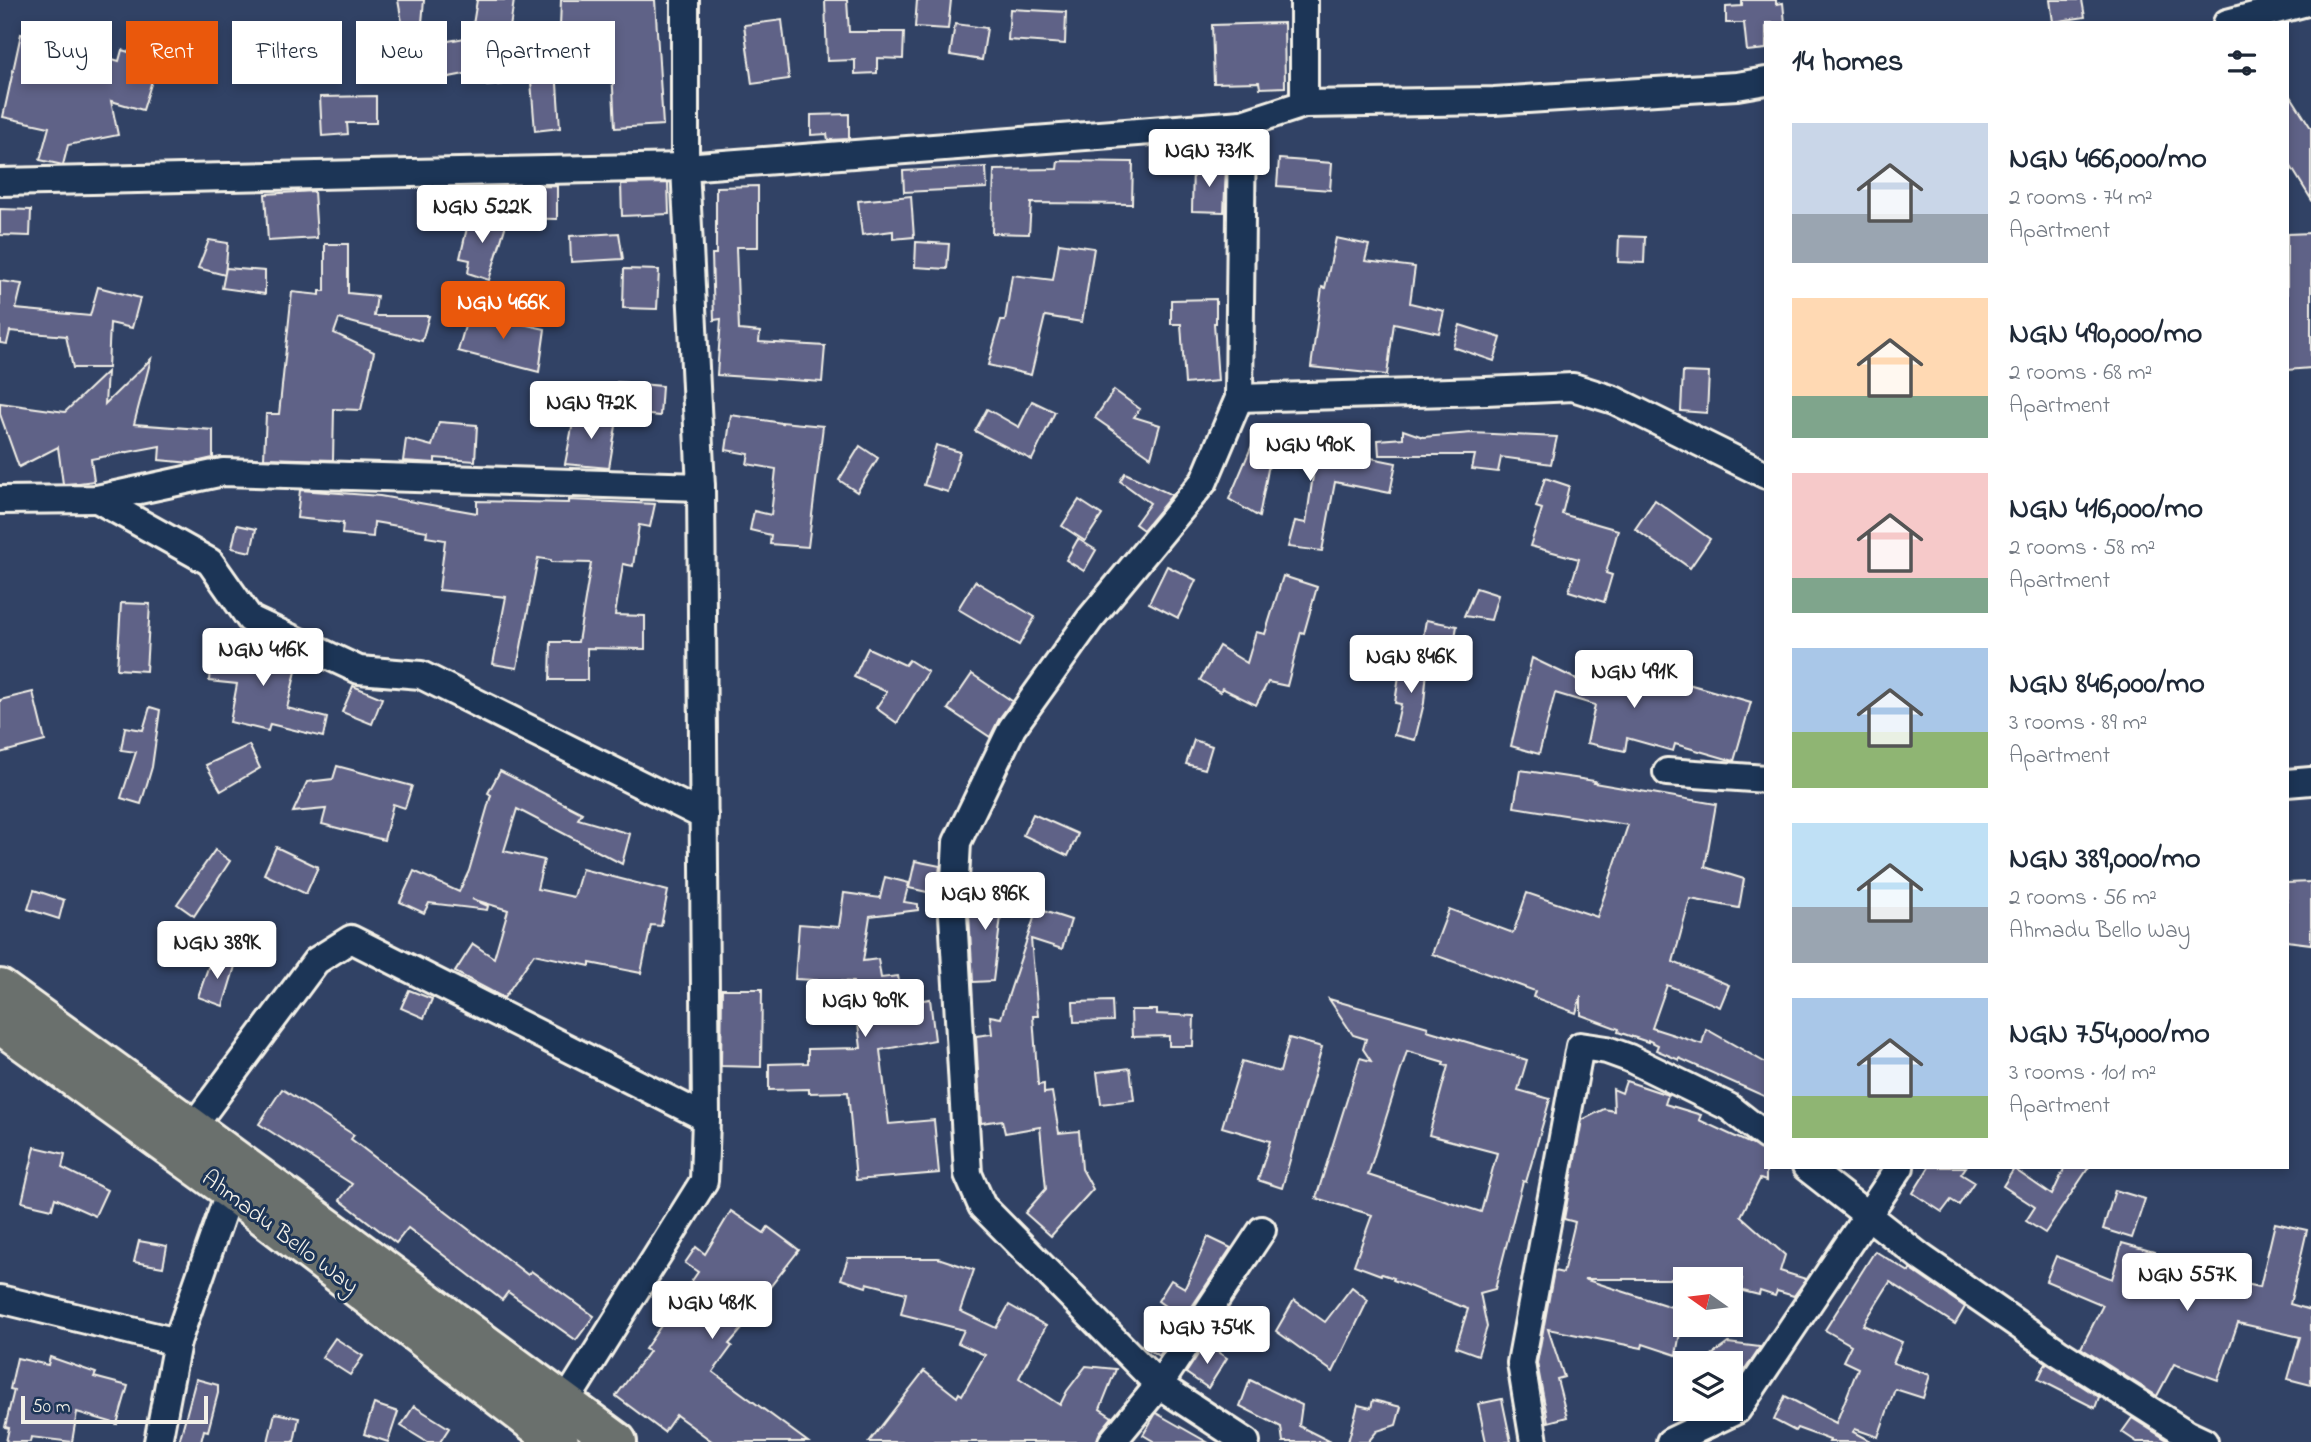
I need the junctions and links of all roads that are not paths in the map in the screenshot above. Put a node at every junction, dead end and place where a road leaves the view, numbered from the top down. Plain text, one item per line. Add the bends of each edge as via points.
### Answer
1 (685, 0) edge
2 (1304, 0) edge
3 (2311, 1) edge
4 (2235, 21) edge
5 (1764, 81) edge
6 (1304, 104) junction
7 (1242, 124) junction
8 (685, 167) junction
9 (0, 182) edge
10 (1239, 398) junction
11 (1764, 474) edge
12 (701, 487) junction
13 (97, 499) junction
14 (0, 500) edge
15 (1667, 772) dead end
16 (1764, 779) edge
17 (2311, 781) edge
18 (2289, 783) edge
19 (704, 816) junction
20 (0, 989) edge
21 (0, 1024) edge
22 (706, 1118) junction
23 (192, 1128) junction
24 (1764, 1134) edge
25 (1809, 1169) edge
26 (1899, 1169) edge
27 (230, 1191) junction
28 (1868, 1215) junction
29 (1262, 1230) dead end
30 (0, 1298) edge
31 (177, 1342) junction
32 (1159, 1385) junction
33 (565, 1403) junction
34 (158, 1442) edge
35 (559, 1442) edge
36 (617, 1442) edge
37 (1112, 1442) edge
38 (1246, 1442) edge
39 (1534, 1442) edge
40 (1670, 1442) edge
41 (2204, 1442) edge

1 - 8 street
2 - 6 street
3 - 4 street
5 - 6 street via 1493,102
6 - 7 street
7 - 8 street
7 - 10 street
8 - 9 street
8 - 12 street
10 - 11 street via 1573,387 1614,400
10 - 32 street via 1204,481 1090,619 1012,728 957,842 953,915 968,1174 982,1206
12 - 13 street via 223,472
12 - 19 street
13 - 14 street
13 - 19 street via 210,562 250,619 359,670 421,675
15 - 16 street
17 - 18 street
19 - 22 street
20 - 23 main road
21 - 27 main road, Ahmadu Bello Way
22 - 23 street via 351,939 316,961
22 - 33 street via 704,1181
23 - 33 main road
24 - 39 street via 1729,1107 1629,1058 1580,1046 1521,1363
25 - 28 street
26 - 28 street
27 - 31 street
27 - 35 main road, Ahmadu Bello Way
28 - 40 street via 1737,1410
28 - 41 street via 2058,1352
29 - 32 street
30 - 31 street
31 - 34 street
32 - 37 street
32 - 38 street
33 - 36 main road

